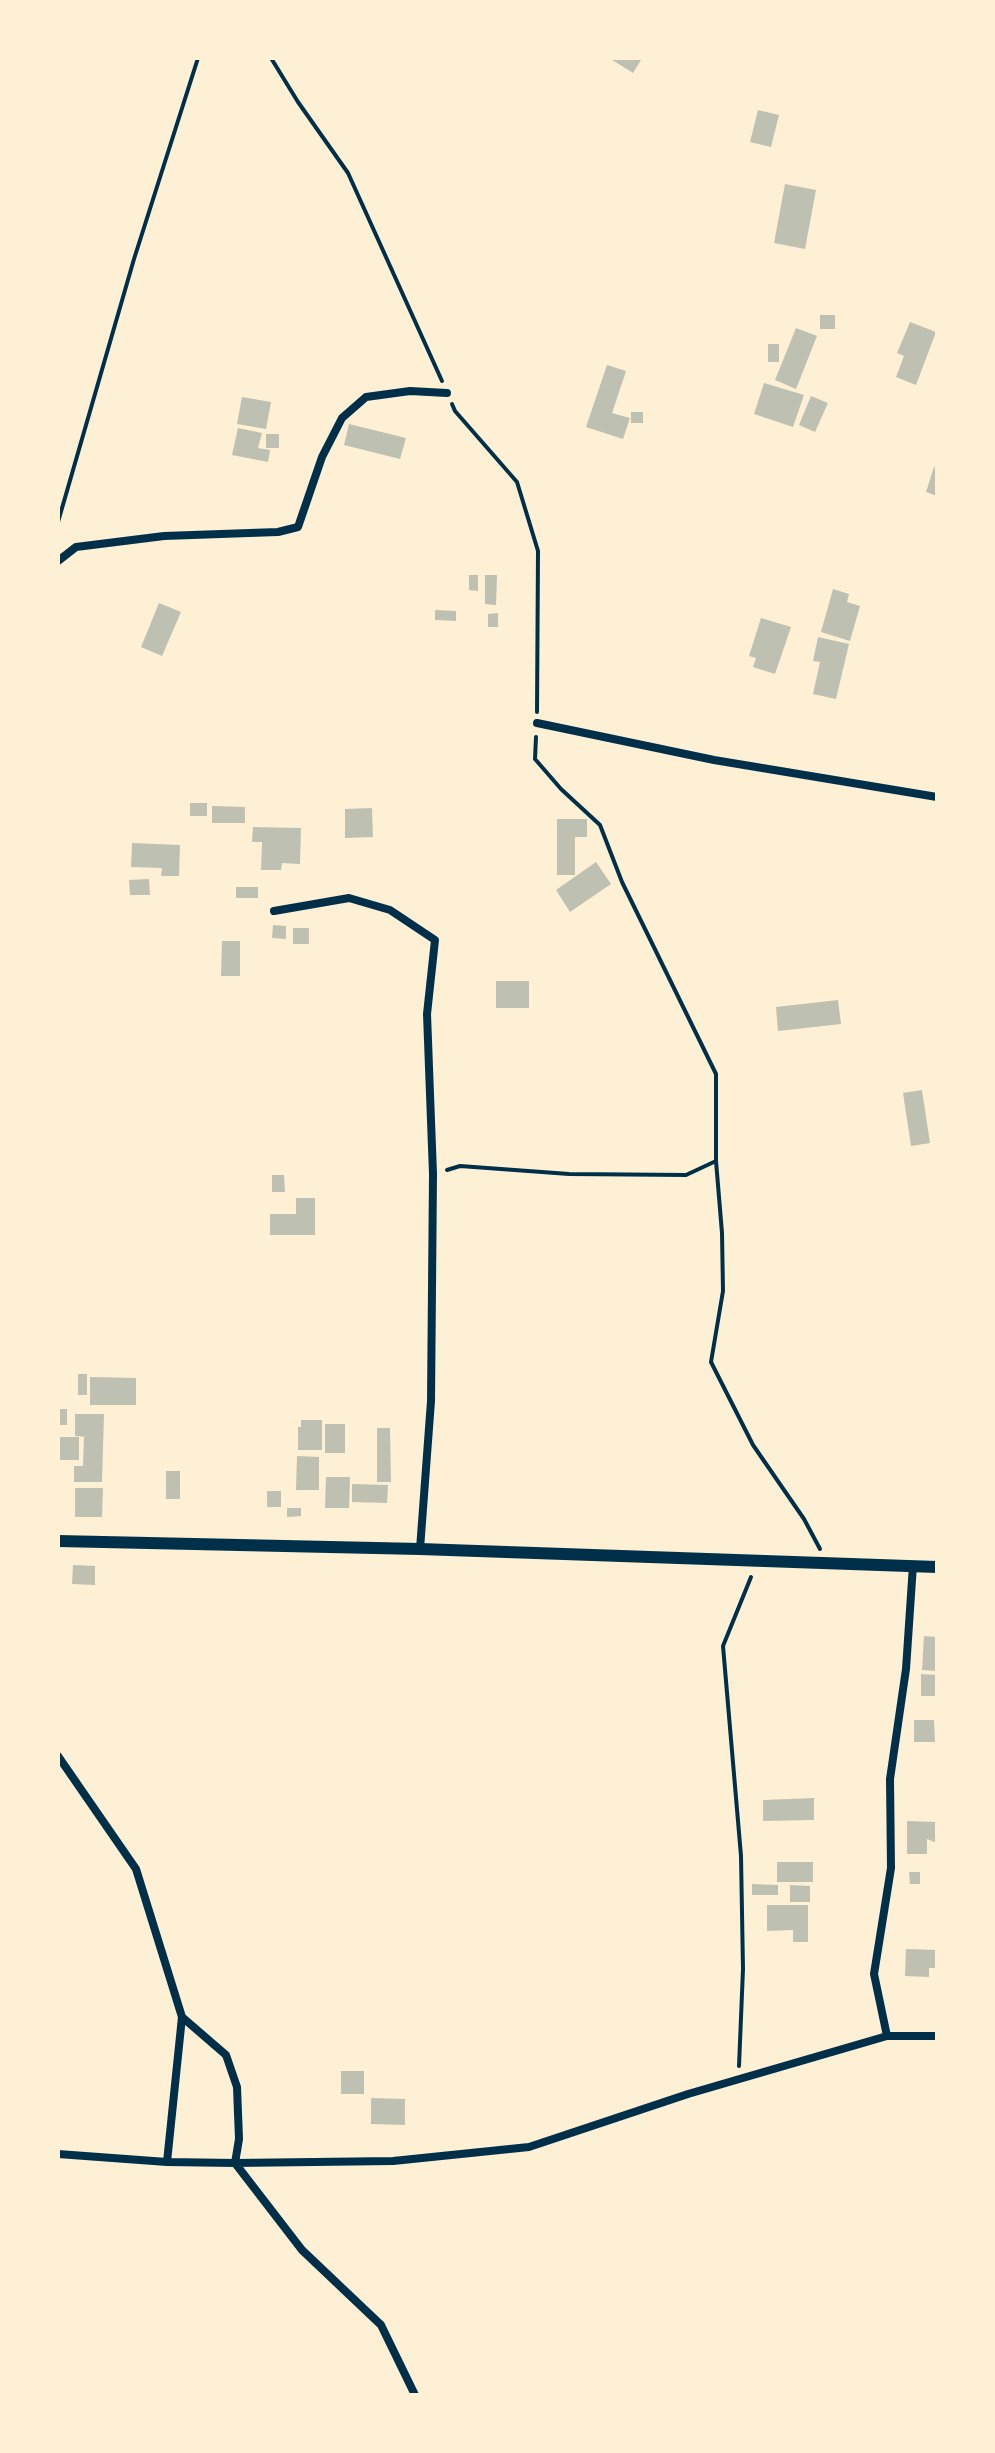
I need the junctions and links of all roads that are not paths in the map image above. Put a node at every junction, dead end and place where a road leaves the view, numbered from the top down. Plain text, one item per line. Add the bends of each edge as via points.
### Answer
1 (447, 393) road end
2 (58, 561) edge
3 (537, 723) road end
4 (937, 797) edge
5 (274, 911) dead end
6 (58, 1541) edge
7 (420, 1549) junction
8 (913, 1565) junction
9 (937, 1567) edge
10 (58, 1756) edge
11 (182, 2017) junction
12 (887, 2036) junction
13 (937, 2036) edge
14 (58, 2154) edge
15 (167, 2162) junction
16 (235, 2163) junction
17 (415, 2395) edge

1 - 2 street via 366,397 342,418 298,527 76,547
3 - 4 street via 714,760
5 - 7 street via 349,898 390,910 435,940 427,1014 433,1174 431,1401
6 - 7 main road
7 - 8 main road
8 - 9 main road
8 - 12 street via 906,1669 890,1779 891,1868 874,1974
10 - 11 street via 136,1869
11 - 15 street
11 - 16 street via 226,2055 237,2087
12 - 13 street
12 - 16 street via 529,2147 393,2161
14 - 15 street
15 - 16 street
16 - 17 street via 302,2250 381,2325

